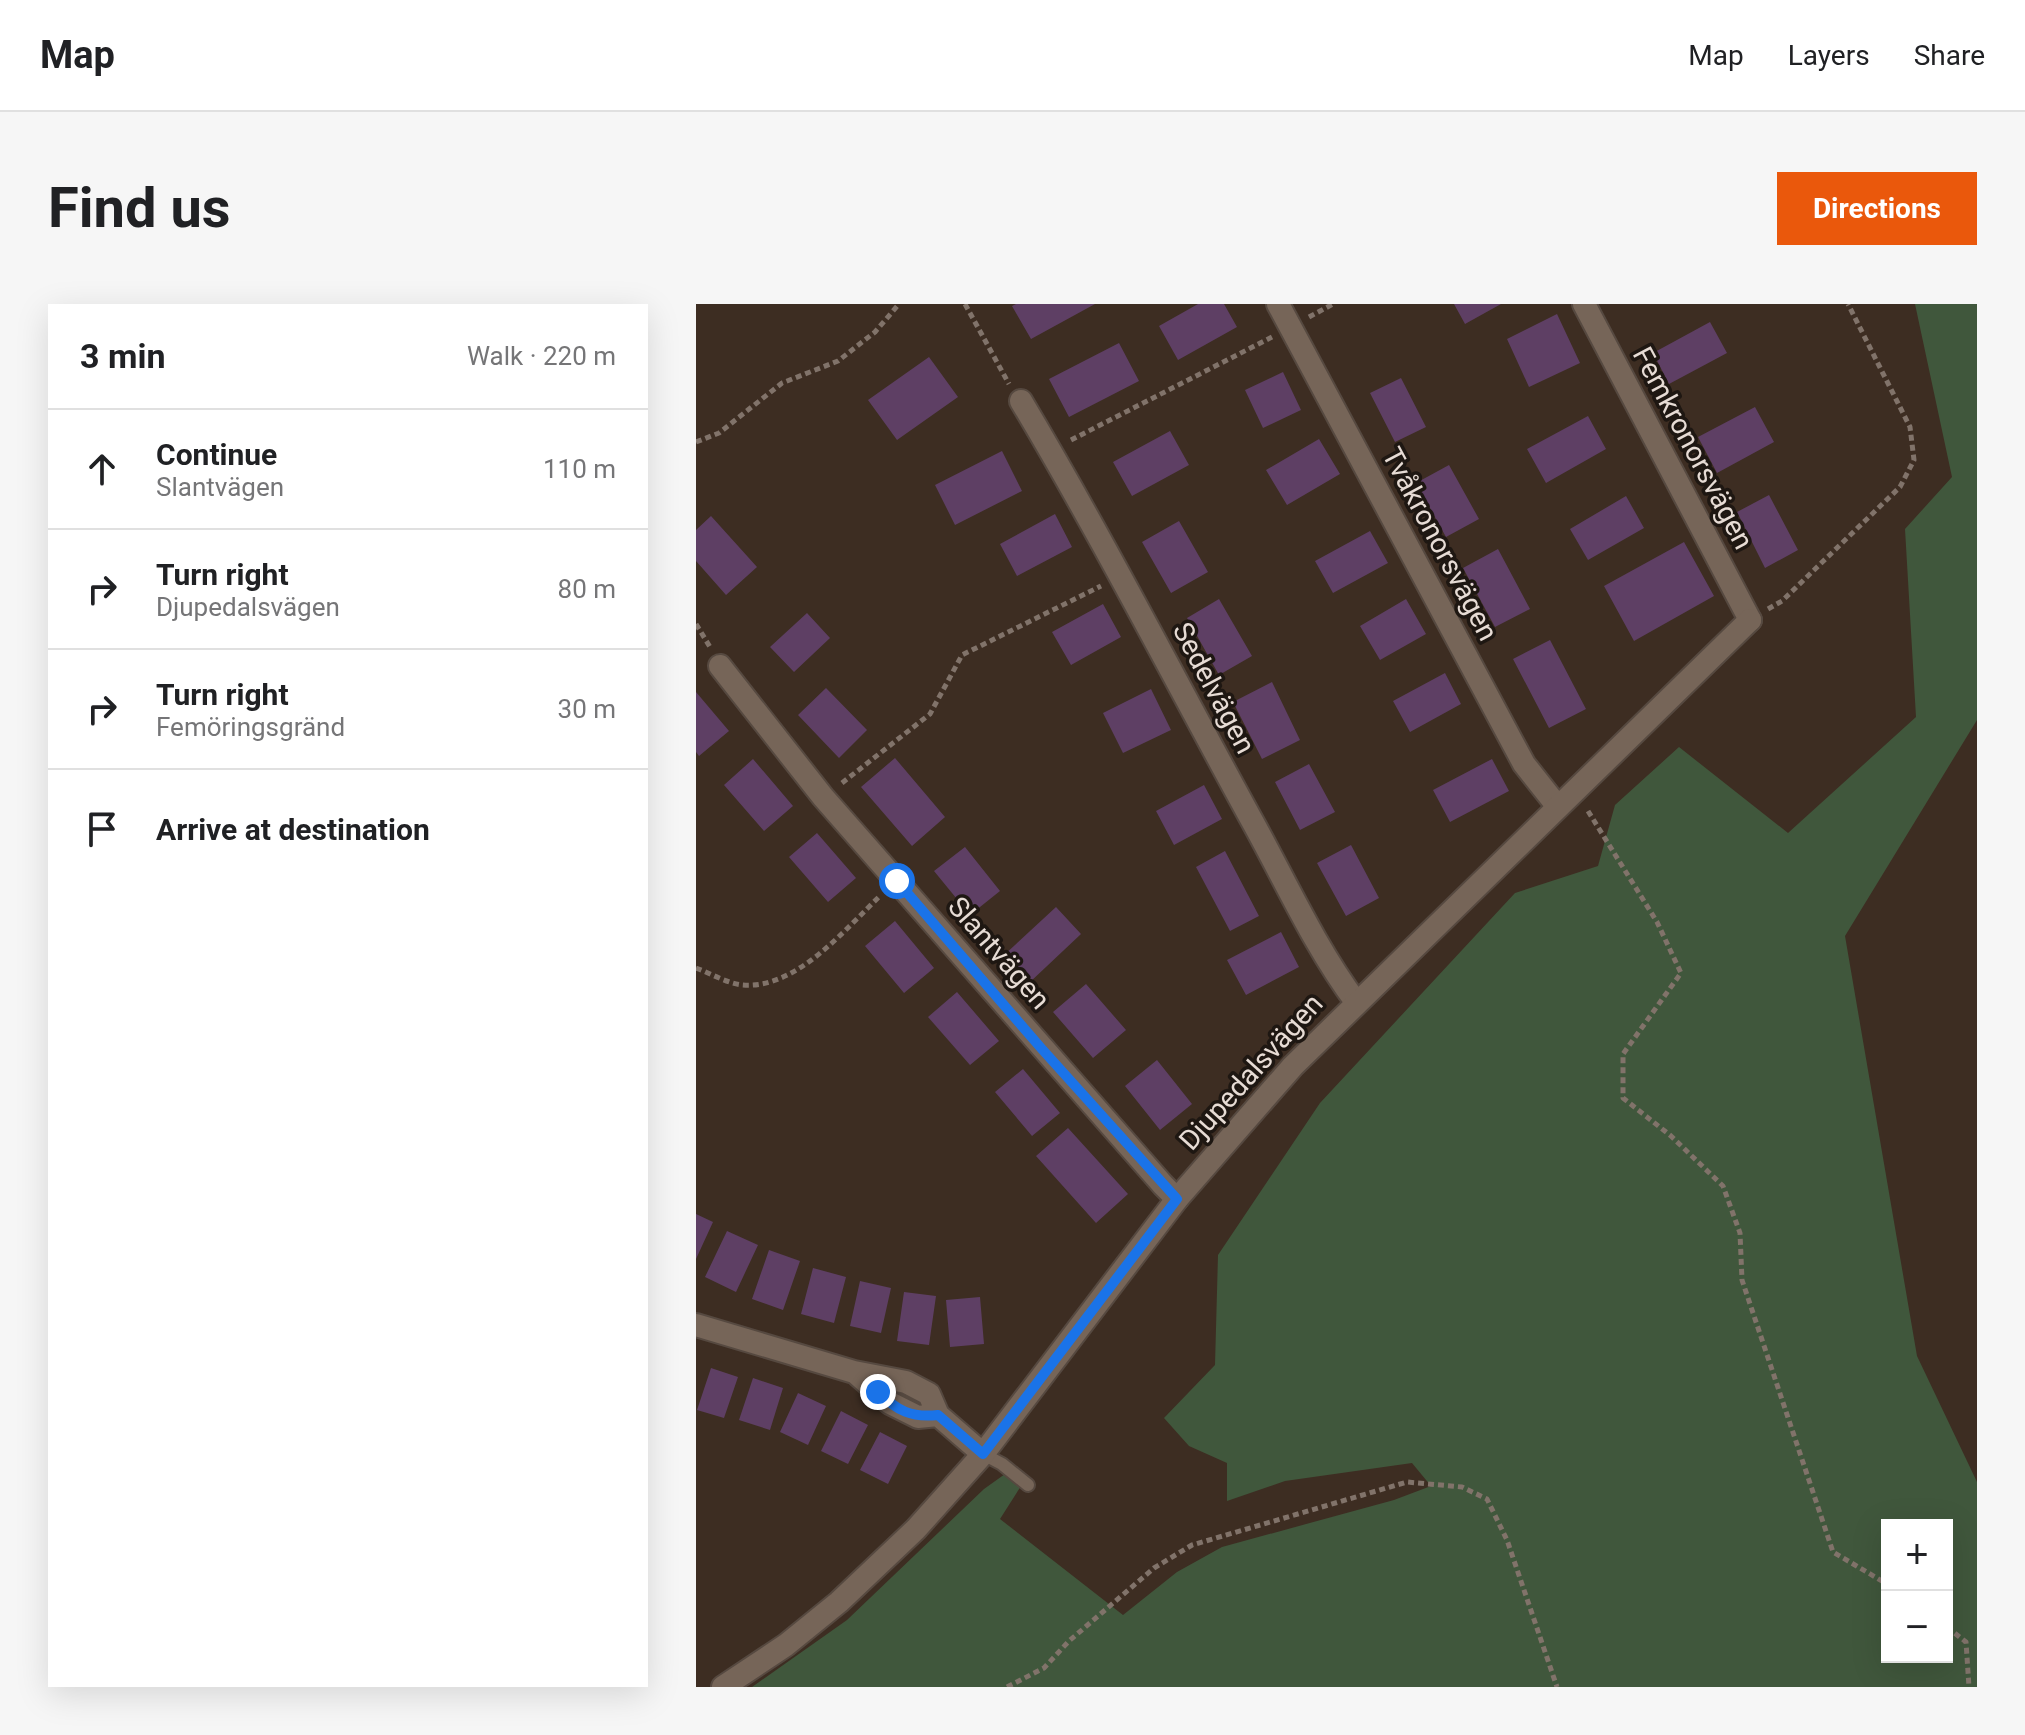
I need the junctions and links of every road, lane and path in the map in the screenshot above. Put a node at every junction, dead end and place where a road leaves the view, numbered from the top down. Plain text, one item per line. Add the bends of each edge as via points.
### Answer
1 (899, 304) edge
2 (965, 304) edge
3 (1278, 304) edge
4 (1333, 304) edge
5 (1584, 304) edge
6 (1848, 304) edge
7 (1291, 327) junction
8 (1021, 401) joint
9 (696, 442) edge
10 (1051, 450) junction
11 (1120, 576) junction
12 (1750, 620) junction
13 (720, 666) dead end
14 (1575, 790) junction
15 (823, 797) junction
16 (1558, 807) junction
17 (897, 881) junction
18 (696, 968) edge
19 (1356, 1002) junction
20 (1177, 1199) junction
21 (696, 1325) edge
22 (983, 1454) junction
23 (1028, 1485) dead end
24 (1881, 1580) edge
25 (1953, 1632) edge
26 (723, 1687) edge
27 (1007, 1687) edge
28 (1557, 1687) edge
29 (1969, 1687) edge

1 - 9 path via 875,332 838,361 782,383 719,433
2 - 8 path
3 - 7 street, Tvåkronorsvägen
4 - 7 path
5 - 12 street, Femkronorsvägen
6 - 12 path via 1910,427 1914,460 1900,487 1782,601
7 - 10 path
7 - 16 street, Tvåkronorsvägen via 1524,764
8 - 10 street, Sedelvägen
10 - 11 street, Sedelvägen
11 - 15 path via 962,655 930,714
11 - 19 street, Sedelvägen
12 - 14 street, Djupedalsvägen
13 - 15 street, Slantvägen
14 - 16 street, Djupedalsvägen
14 - 24 path via 1657,922 1681,973 1623,1054 1623,1098 1723,1186 1740,1233 1742,1280 1833,1552
15 - 17 street, Slantvägen
16 - 19 street, Djupedalsvägen
17 - 18 path via 800,970 779,981 742,985
17 - 20 street, Slantvägen
19 - 20 street, Djupedalsvägen
20 - 22 street, Djupedalsvägen
21 - 22 street via 854,1372 890,1403 918,1417 938,1415
22 - 23 lane
22 - 26 street, Djupedalsvägen via 857,1586 786,1645
25 - 29 path via 1966,1642
27 - 28 path via 1044,1668 1154,1568 1192,1545 1407,1482 1462,1487 1487,1499 1507,1540

